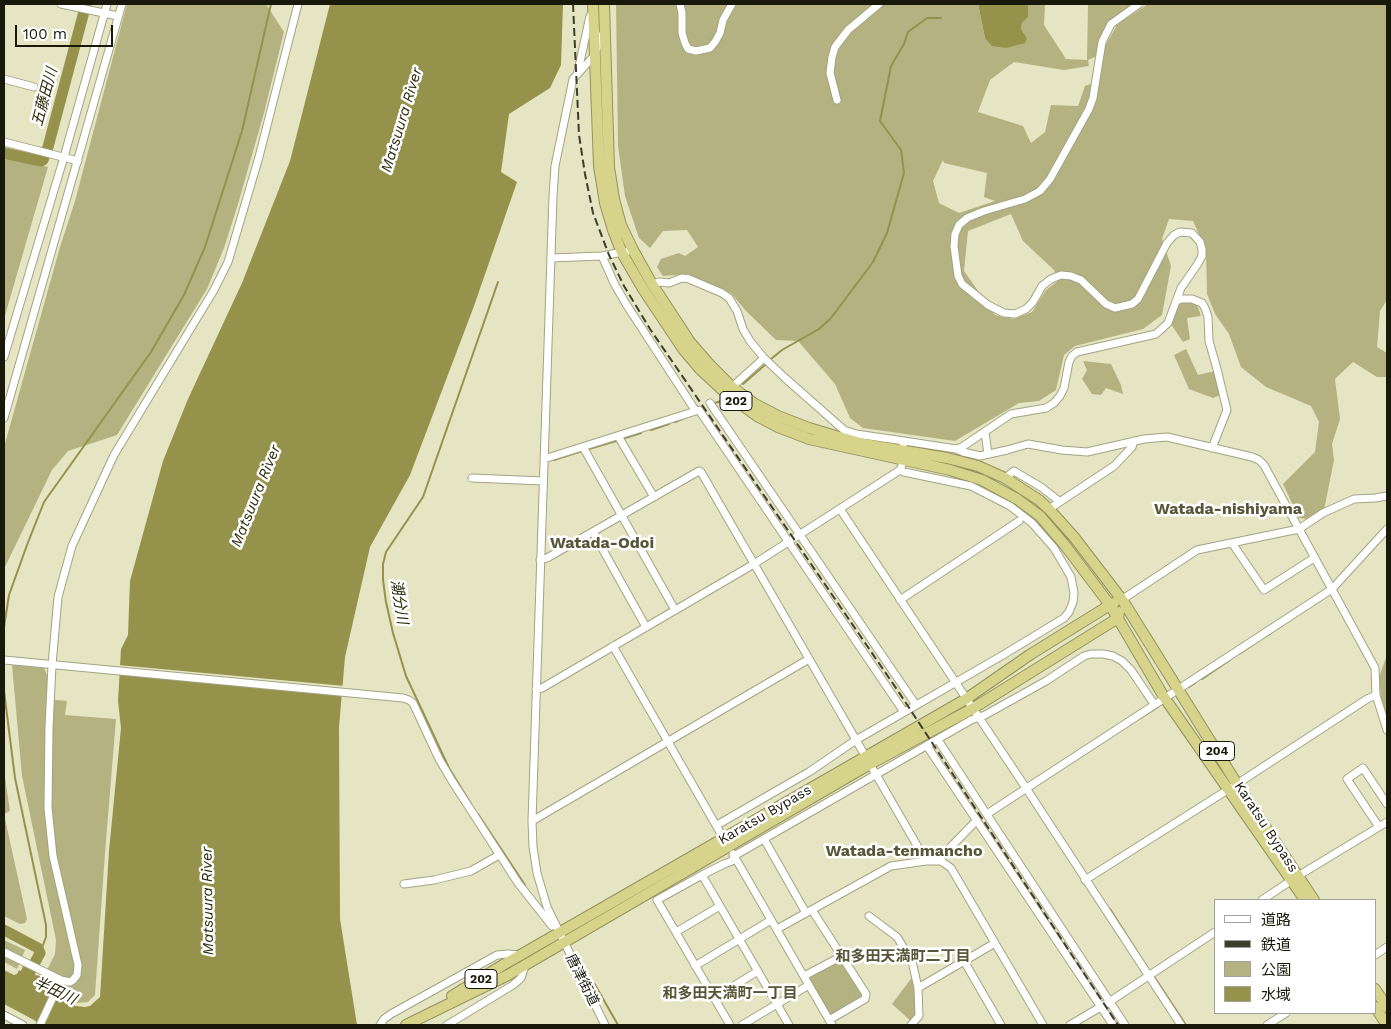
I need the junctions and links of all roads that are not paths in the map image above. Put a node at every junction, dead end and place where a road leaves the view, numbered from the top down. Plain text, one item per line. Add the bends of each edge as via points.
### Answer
1 (61, 4) edge
2 (107, 4) edge
3 (122, 4) edge
4 (298, 4) edge
5 (592, 4) edge
6 (604, 4) edge
7 (680, 4) edge
8 (732, 4) edge
9 (879, 4) edge
10 (1139, 4) edge
11 (105, 13) junction
12 (118, 16) junction
13 (605, 30) junction
14 (594, 56) junction
15 (578, 74) junction
16 (4, 79) edge
17 (34, 87) dead end
18 (837, 100) dead end
19 (4, 142) edge
20 (64, 157) junction
21 (78, 161) junction
22 (627, 252) junction
23 (602, 256) junction
24 (551, 258) junction
25 (652, 284) junction
26 (1176, 301) junction
27 (4, 358) edge
28 (764, 358) junction
29 (732, 387) junction
30 (710, 402) dead end
31 (695, 410) junction
32 (4, 418) edge
33 (985, 432) junction
34 (842, 433) junction
35 (618, 436) junction
36 (1134, 441) junction
37 (583, 447) junction
38 (1212, 448) junction
39 (956, 449) junction
40 (988, 454) junction
41 (903, 455) junction
42 (544, 459) junction
43 (924, 464) junction
44 (922, 475) junction
45 (472, 478) dead end
46 (1005, 478) junction
47 (543, 481) junction
48 (1048, 492) junction
49 (1387, 496) edge
50 (654, 497) junction
51 (1039, 500) junction
52 (1060, 501) junction
53 (840, 509) junction
54 (1050, 509) junction
55 (621, 516) junction
56 (1036, 520) junction
57 (1019, 521) dead end
58 (1298, 529) junction
59 (1387, 529) edge
60 (593, 532) junction
61 (800, 534) junction
62 (789, 542) junction
63 (1232, 543) junction
64 (1314, 558) junction
65 (540, 560) junction
66 (754, 564) junction
67 (1083, 569) junction
68 (1071, 576) junction
69 (1332, 589) junction
70 (900, 600) junction
71 (1123, 601) junction
72 (1110, 605) junction
73 (675, 610) junction
74 (1118, 618) junction
75 (646, 627) junction
76 (614, 646) junction
77 (809, 659) junction
78 (8, 660) edge
79 (53, 665) junction
80 (955, 682) junction
81 (1178, 688) junction
82 (536, 690) junction
83 (1376, 695) junction
84 (1164, 697) junction
85 (966, 699) junction
86 (1154, 704) junction
87 (916, 705) junction
88 (972, 708) junction
89 (904, 712) junction
90 (978, 718) junction
91 (1387, 730) edge
92 (668, 740) junction
93 (856, 740) junction
94 (938, 740) junction
95 (927, 746) junction
96 (868, 761) junction
97 (877, 775) junction
98 (1233, 787) junction
99 (1026, 788) junction
100 (1387, 804) edge
101 (987, 814) junction
102 (977, 820) junction
103 (532, 821) junction
104 (1387, 822) edge
105 (717, 826) junction
106 (1379, 827) junction
107 (764, 839) junction
108 (729, 847) junction
109 (499, 856) junction
110 (926, 861) junction
111 (941, 861) junction
112 (702, 875) junction
113 (1088, 878) junction
114 (1295, 879) junction
115 (404, 884) dead end
116 (1264, 899) edge
117 (1305, 899) edge
118 (1313, 899) edge
119 (720, 906) junction
120 (809, 911) junction
121 (869, 916) dead end
122 (771, 920) junction
123 (777, 930) junction
124 (676, 932) junction
125 (1214, 933) edge
126 (561, 939) junction
127 (739, 939) junction
128 (995, 943) junction
129 (1387, 947) edge
130 (4, 952) edge
131 (1376, 954) edge
132 (520, 956) junction
133 (842, 956) junction
134 (964, 961) junction
135 (525, 966) junction
136 (695, 966) junction
137 (758, 971) junction
138 (804, 976) junction
139 (1148, 976) junction
140 (61, 980) junction
141 (809, 985) junction
142 (918, 988) junction
143 (1376, 990) edge
144 (714, 998) junction
145 (1109, 1002) junction
146 (777, 1004) junction
147 (1100, 1007) junction
148 (1387, 1007) edge
149 (1376, 1008) edge
150 (1284, 1014) edge
151 (4, 1015) edge
152 (831, 1023) edge
153 (23, 1025) edge
154 (40, 1025) edge
155 (380, 1025) edge
156 (405, 1025) edge
157 (447, 1025) edge
158 (605, 1025) edge
159 (730, 1025) edge
160 (742, 1025) edge
161 (789, 1025) edge
162 (911, 1025) edge
163 (1001, 1025) edge
164 (1043, 1025) edge
165 (1070, 1025) edge
166 (1112, 1025) edge
167 (1125, 1025) edge
168 (1181, 1025) edge
169 (1267, 1025) edge
170 (1387, 1025) edge

1 - 11 street
2 - 11 street
3 - 12 street
4 - 79 street via 228,262 114,455 72,546 58,597
5 - 14 highway, 202
5 - 15 street
6 - 13 highway, 202
7 - 8 street via 685,43 688,49 696,51 710,48 715,42
9 - 18 street via 848,30 835,47 830,73
10 - 26 street via 1111,24 1102,42 1089,109 1050,179 1040,191 1025,200 967,218 959,225 954,246 962,284 988,305 1004,313 1015,314 1026,309 1042,286 1061,276 1081,280 1106,304 1115,308 1138,299 1167,243 1174,235 1186,231 1197,236 1202,256
11 - 12 street
11 - 20 street
12 - 21 street
13 - 14 street
13 - 22 highway, 202 via 609,168
14 - 15 street
14 - 22 highway, 202 via 599,166 605,203
15 - 24 street via 570,89 555,166
16 - 17 street
19 - 20 street
20 - 21 street
20 - 27 street
21 - 32 street
22 - 23 street
22 - 25 highway, 202
22 - 41 highway, 202 via 643,289 683,349 728,395 757,416 809,439
23 - 24 street
23 - 31 street via 626,304
24 - 42 street
25 - 28 street via 682,278 722,293 729,298 750,342
25 - 29 highway, 202 via 690,342
26 - 33 street via 1170,318 1156,334 1077,352 1069,362 1064,388 1054,403 1046,408 1011,414
26 - 38 street via 1192,299 1202,303 1208,318 1209,341 1227,410
28 - 29 street
28 - 34 street
29 - 34 highway, 202 via 778,416 809,428
30 - 61 street
31 - 35 street
31 - 62 street via 699,410
33 - 39 street
33 - 40 street
34 - 41 highway, 202
35 - 37 street
35 - 50 street
36 - 38 street via 1167,438
36 - 40 street via 1078,452 1028,444
36 - 52 street via 1114,466
37 - 42 street
37 - 55 street
38 - 58 street via 1264,464
39 - 40 street via 980,456
39 - 41 street
41 - 43 highway, 202
41 - 44 street via 904,472
41 - 46 highway, 202 via 947,458 978,466
41 - 53 street
42 - 47 street
43 - 44 street
43 - 56 highway, 202 via 982,480 1017,499
44 - 56 street via 971,486
45 - 47 street
46 - 48 street via 1014,471
46 - 51 highway, 202
47 - 65 street
48 - 51 street
48 - 52 street
49 - 58 street via 1354,499
50 - 55 street
50 - 66 street via 701,472
51 - 54 highway, 202
52 - 54 street
53 - 61 street
53 - 70 street
54 - 71 highway, 202
55 - 60 street
55 - 73 street
56 - 67 highway, 202 via 1064,544
56 - 68 street
57 - 70 street
58 - 63 street
58 - 64 street
59 - 69 street
60 - 65 street
60 - 75 street
61 - 62 street
61 - 87 street
62 - 66 street
62 - 89 street
63 - 64 street via 1264,590
63 - 71 street via 1198,550
64 - 69 street
65 - 82 street
66 - 73 street
66 - 77 street
67 - 68 street
67 - 72 highway, 202
68 - 80 street via 1073,602 1064,618
69 - 81 street
69 - 83 street via 1375,668
70 - 80 street
71 - 72 highway, Karatsu Bypass / 202
71 - 74 highway
71 - 81 highway, Karatsu Bypass / 204
72 - 74 highway, 202
72 - 85 highway, Karatsu Bypass / 202
73 - 75 street
74 - 84 highway, Karatsu Bypass / 204
74 - 88 highway, Karatsu Bypass / 202
75 - 76 street
76 - 82 street
76 - 92 street
77 - 92 street
77 - 93 street
78 - 79 street
79 - 109 street via 403,698 413,703 439,759
79 - 140 street via 49,816 53,856 78,971 70,982
80 - 85 street
80 - 87 street
81 - 84 street
81 - 98 highway, Karatsu Bypass / 204
82 - 103 street
83 - 91 street
83 - 98 street
84 - 86 street
84 - 98 highway, Karatsu Bypass / 204
85 - 88 street
85 - 96 highway, Karatsu Bypass / 202
86 - 90 street via 1122,661 1113,656 1090,654
86 - 99 street
87 - 89 street
88 - 90 street
88 - 96 highway, Karatsu Bypass / 202
89 - 93 street
90 - 94 street
90 - 99 street
92 - 103 street
92 - 105 street
93 - 96 street
93 - 105 street
94 - 95 street
94 - 101 street
95 - 97 street
95 - 102 street
96 - 97 street
96 - 108 highway, Karatsu Bypass / 202
97 - 107 street
97 - 110 street
98 - 113 street
98 - 114 highway, Karatsu Bypass / 204
99 - 101 street
99 - 113 street
100 - 106 street via 1363,768 1347,779
101 - 145 street
102 - 111 street via 941,857
102 - 147 street
103 - 126 street via 537,874
104 - 106 street
105 - 108 street
106 - 114 street
107 - 108 street
107 - 120 street
108 - 112 street via 732,861
108 - 122 street
108 - 126 highway, Karatsu Bypass / 202
109 - 115 street via 471,870
109 - 126 street
110 - 111 street
110 - 120 street via 891,866
111 - 128 street via 951,868
112 - 119 street
112 - 124 street via 657,900
113 - 139 street
114 - 116 street
114 - 117 highway, Karatsu Bypass / 204
114 - 118 highway, Karatsu Bypass / 204
119 - 124 street
119 - 127 street
120 - 123 street
120 - 133 street
121 - 142 street via 901,942 912,960
122 - 123 street
122 - 127 street
123 - 138 street
124 - 136 street
125 - 139 street
126 - 132 highway, Karatsu Bypass / 202
126 - 135 highway, Karatsu Bypass / 202
126 - 158 street, 唐津街道
127 - 136 street
127 - 137 street
128 - 134 street
128 - 164 street
129 - 131 street
130 - 140 street
132 - 155 street via 497,956 391,1014
132 - 156 highway, Karatsu Bypass / 202
133 - 138 street
133 - 152 street via 866,994 865,999
134 - 142 street
134 - 163 street
135 - 156 highway, Karatsu Bypass / 202
135 - 157 street via 521,978 513,985
136 - 144 street
137 - 144 street
137 - 146 street
138 - 141 street
139 - 145 street
139 - 168 street
140 - 154 street
141 - 146 street
141 - 152 street
142 - 162 street via 919,1016
143 - 148 highway
144 - 159 street
145 - 147 street
145 - 167 street
146 - 160 street
146 - 161 street
147 - 165 street
147 - 166 street
149 - 170 highway
150 - 169 street
151 - 153 street

